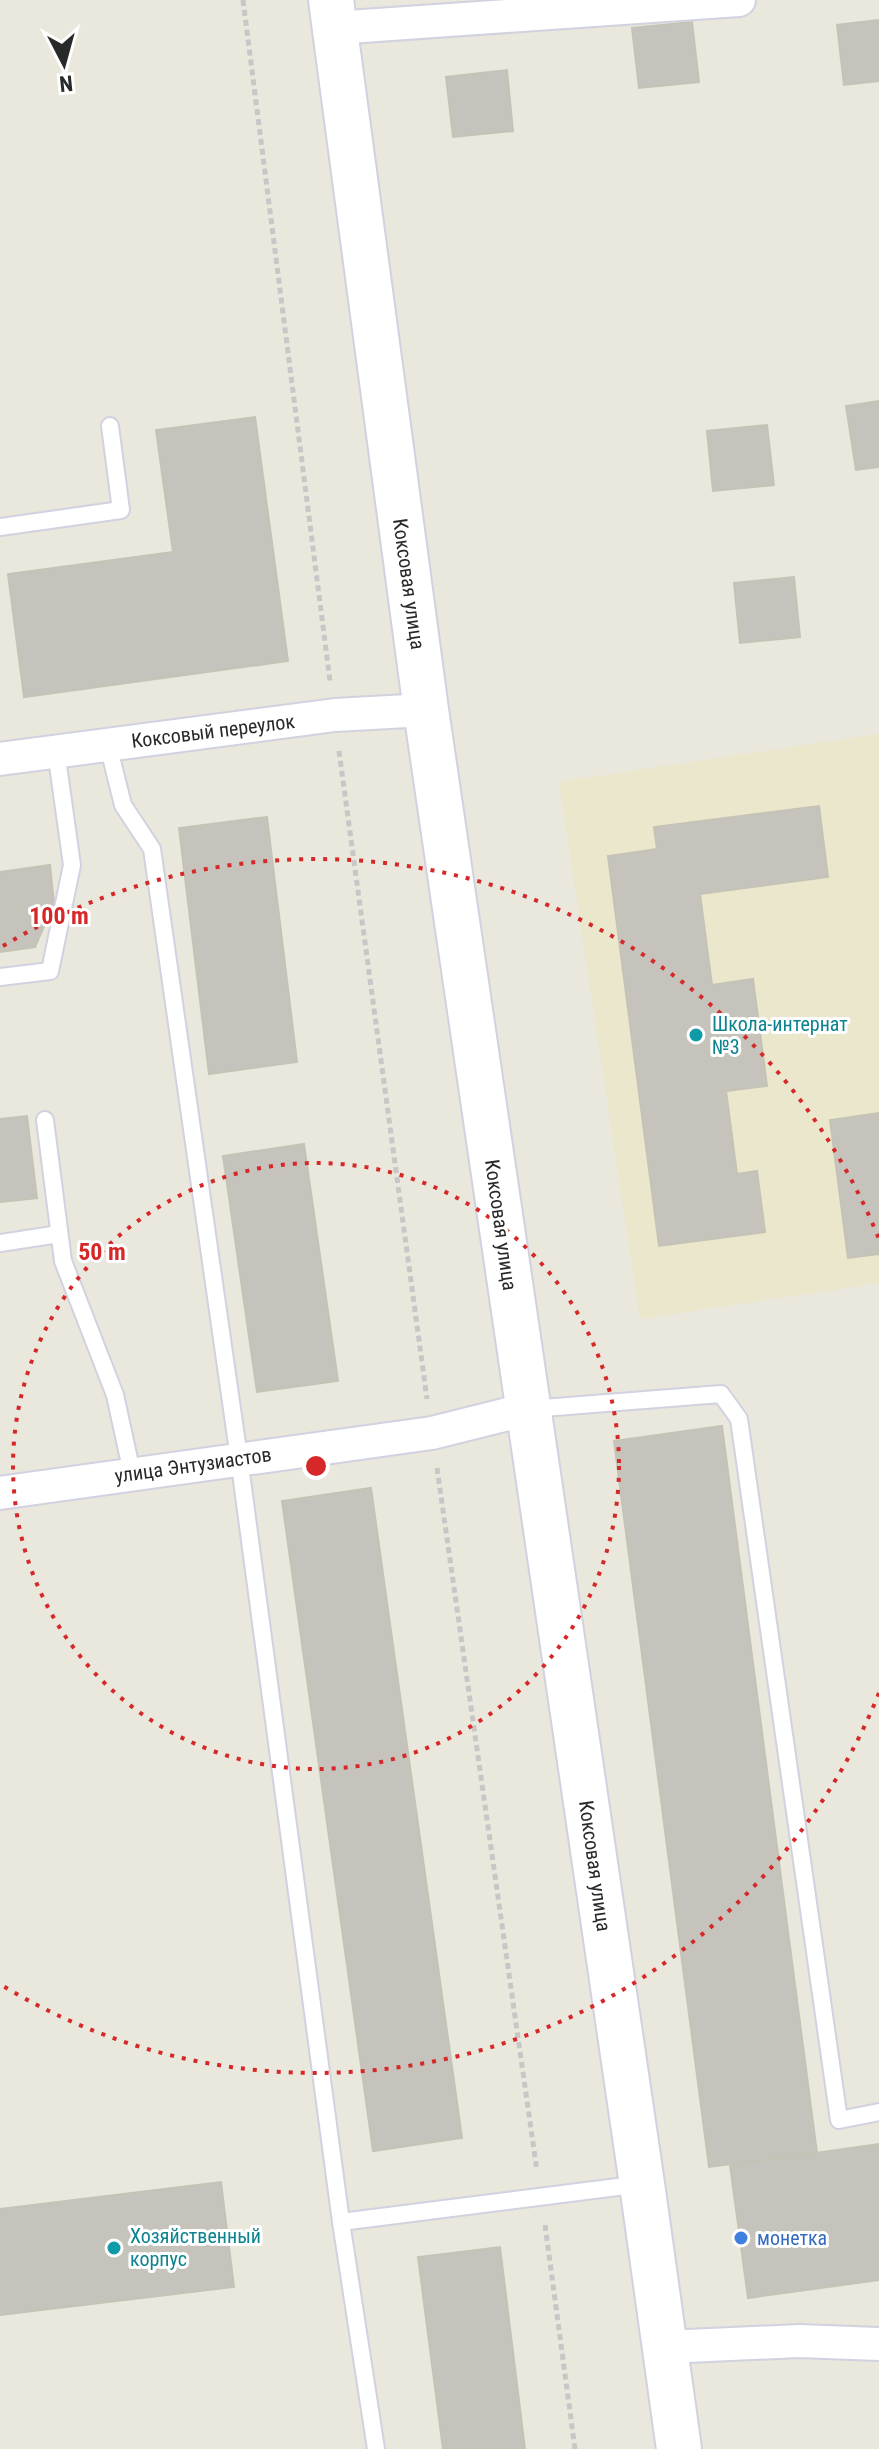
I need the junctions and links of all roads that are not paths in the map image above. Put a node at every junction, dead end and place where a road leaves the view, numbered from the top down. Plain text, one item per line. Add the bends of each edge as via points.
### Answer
1 (739, 0) edge
2 (332, 14) edge
3 (110, 426) dead end
4 (0, 527) edge
5 (426, 710) junction
6 (108, 745) junction
7 (56, 751) junction
8 (0, 752) edge
9 (0, 759) edge
10 (0, 977) edge
11 (45, 1120) dead end
12 (59, 1234) junction
13 (0, 1243) edge
14 (528, 1409) junction
15 (239, 1458) junction
16 (132, 1473) junction
17 (0, 1493) edge
18 (879, 2112) edge
19 (642, 2184) junction
20 (341, 2222) junction
21 (879, 2344) edge
22 (665, 2347) junction
23 (376, 2449) edge
24 (679, 2449) edge

1 - 2 street
2 - 5 main road, Коксовая улица
3 - 4 lane via 121,510
5 - 6 street, Коксовый переулок via 335,715
5 - 14 main road, Коксовая улица
6 - 7 street, Коксовый переулок
6 - 15 lane via 123,805 152,849
7 - 9 street, Коксовый переулок
7 - 10 lane via 72,865 50,971
8 - 9 lane
11 - 12 lane
12 - 13 lane
12 - 16 lane via 63,1261 115,1395
14 - 15 street, улица Энтузиастов via 432,1433
14 - 18 lane via 721,1394 739,1419 839,2120
14 - 19 main road, Коксовая улица
15 - 16 street, улица Энтузиастов
15 - 20 lane
16 - 17 street, улица Энтузиастов
19 - 20 lane
19 - 22 main road, Коксовая улица
20 - 23 lane
21 - 22 street via 799,2341
22 - 24 main road, Коксовая улица

